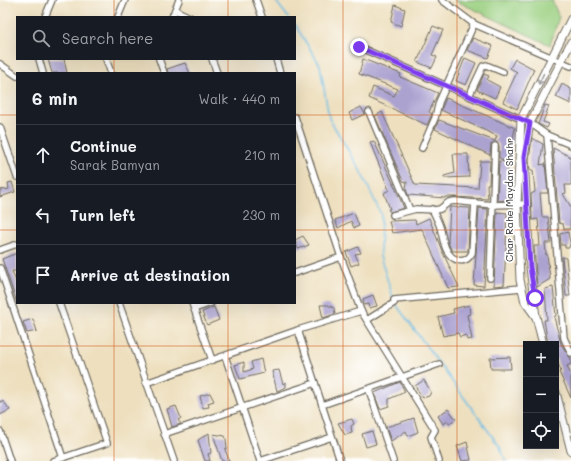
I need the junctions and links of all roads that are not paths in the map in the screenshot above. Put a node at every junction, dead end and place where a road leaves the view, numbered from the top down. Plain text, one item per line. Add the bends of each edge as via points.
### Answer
1 (52, 0) edge
2 (125, 0) edge
3 (179, 0) edge
4 (256, 0) edge
5 (442, 0) edge
6 (175, 10) junction
7 (45, 16) edge
8 (118, 16) edge
9 (172, 16) edge
10 (188, 16) edge
11 (262, 16) edge
12 (571, 19) edge
13 (474, 24) junction
14 (571, 42) edge
15 (359, 47) dead end
16 (550, 58) junction
17 (39, 60) edge
18 (106, 60) edge
19 (159, 60) edge
20 (212, 60) edge
21 (276, 60) edge
22 (560, 61) junction
23 (0, 64) edge
24 (571, 66) edge
25 (43, 72) edge
26 (111, 72) edge
27 (164, 72) edge
28 (217, 72) edge
29 (280, 72) edge
30 (503, 72) dead end
31 (16, 75) edge
32 (446, 86) junction
33 (469, 96) junction
34 (369, 112) dead end
35 (521, 119) junction
36 (296, 120) edge
37 (530, 123) junction
38 (0, 127) edge
39 (547, 135) junction
40 (571, 145) edge
41 (496, 146) dead end
42 (422, 148) dead end
43 (16, 174) edge
44 (475, 203) junction
45 (517, 204) junction
46 (526, 204) junction
47 (492, 205) junction
48 (432, 209) junction
49 (410, 210) junction
50 (393, 215) dead end
51 (16, 244) edge
52 (0, 250) edge
53 (341, 257) junction
54 (0, 268) edge
55 (296, 273) edge
56 (490, 278) dead end
57 (521, 288) junction
58 (59, 304) edge
59 (119, 304) edge
60 (192, 304) edge
61 (208, 304) edge
62 (194, 309) junction
63 (362, 311) junction
64 (536, 317) junction
65 (367, 320) junction
66 (298, 330) junction
67 (542, 341) edge
68 (571, 353) edge
69 (225, 356) junction
70 (212, 360) junction
71 (439, 364) dead end
72 (402, 377) junction
73 (146, 383) junction
74 (315, 383) junction
75 (369, 390) junction
76 (559, 404) edge
77 (322, 405) junction
78 (242, 407) junction
79 (0, 431) edge
80 (164, 434) junction
81 (332, 437) junction
82 (571, 451) edge
83 (63, 458) junction
84 (276, 458) edge
85 (10, 461) edge
86 (53, 461) edge
87 (174, 461) edge
88 (260, 461) edge
89 (340, 461) edge
90 (393, 461) edge
91 (439, 461) edge

1 - 7 street
2 - 8 street
3 - 6 street
4 - 11 street
5 - 13 street
6 - 9 street
6 - 10 street
12 - 16 main road, Char Rahe Maydan Shahr
13 - 16 street
13 - 32 street
14 - 22 main road
15 - 32 street
16 - 22 street
16 -> 35 main road, Char Rahe Maydan Shahr
17 - 25 street
18 - 26 street
19 - 27 street
20 - 28 street
21 - 29 street
22 - 24 street
22 - 37 main road
23 - 31 street
30 - 33 street via 483,66
32 - 33 street
32 - 42 street
33 - 35 street
34 - 49 street
35 - 37 street
35 - 45 main road, Char Rahe Maydan Shahr
36 - 53 street
37 - 39 street
37 - 46 main road via 524,157
38 - 43 street
39 - 40 street
39 - 68 street via 564,338
41 - 47 street
44 - 47 street
44 - 48 street via 455,201 448,202 440,209
44 - 48 street via 472,252 468,259 462,261 456,260 447,251
45 - 46 street
45 - 47 street
45 - 57 main road, Char Rahe Maydan Shahr
46 - 64 main road
47 - 56 street
48 - 49 street
49 - 50 street
51 - 52 street
53 - 55 street
53 - 63 street
54 - 83 street
57 - 64 main road, Char Rahe Maydan Shahr via 525,302
57 - 65 street via 394,301
58 - 83 street via 107,443
59 - 73 street
60 - 62 street
61 - 62 street
62 - 70 street
63 - 65 street
63 - 66 street
64 - 67 main road
65 - 72 street
66 - 69 street
66 - 74 street
69 - 70 street
69 - 78 street
70 - 73 street
71 - 72 street
72 - 75 street
72 - 91 street via 435,430 431,437
73 - 80 street
74 - 77 street
74 - 78 street
75 - 77 street
75 - 90 street
76 - 82 main road
77 - 81 street
78 - 80 street
78 - 88 street
79 - 85 street
80 - 87 street
81 - 84 street
81 - 89 street
83 - 86 street
84 - 88 street

